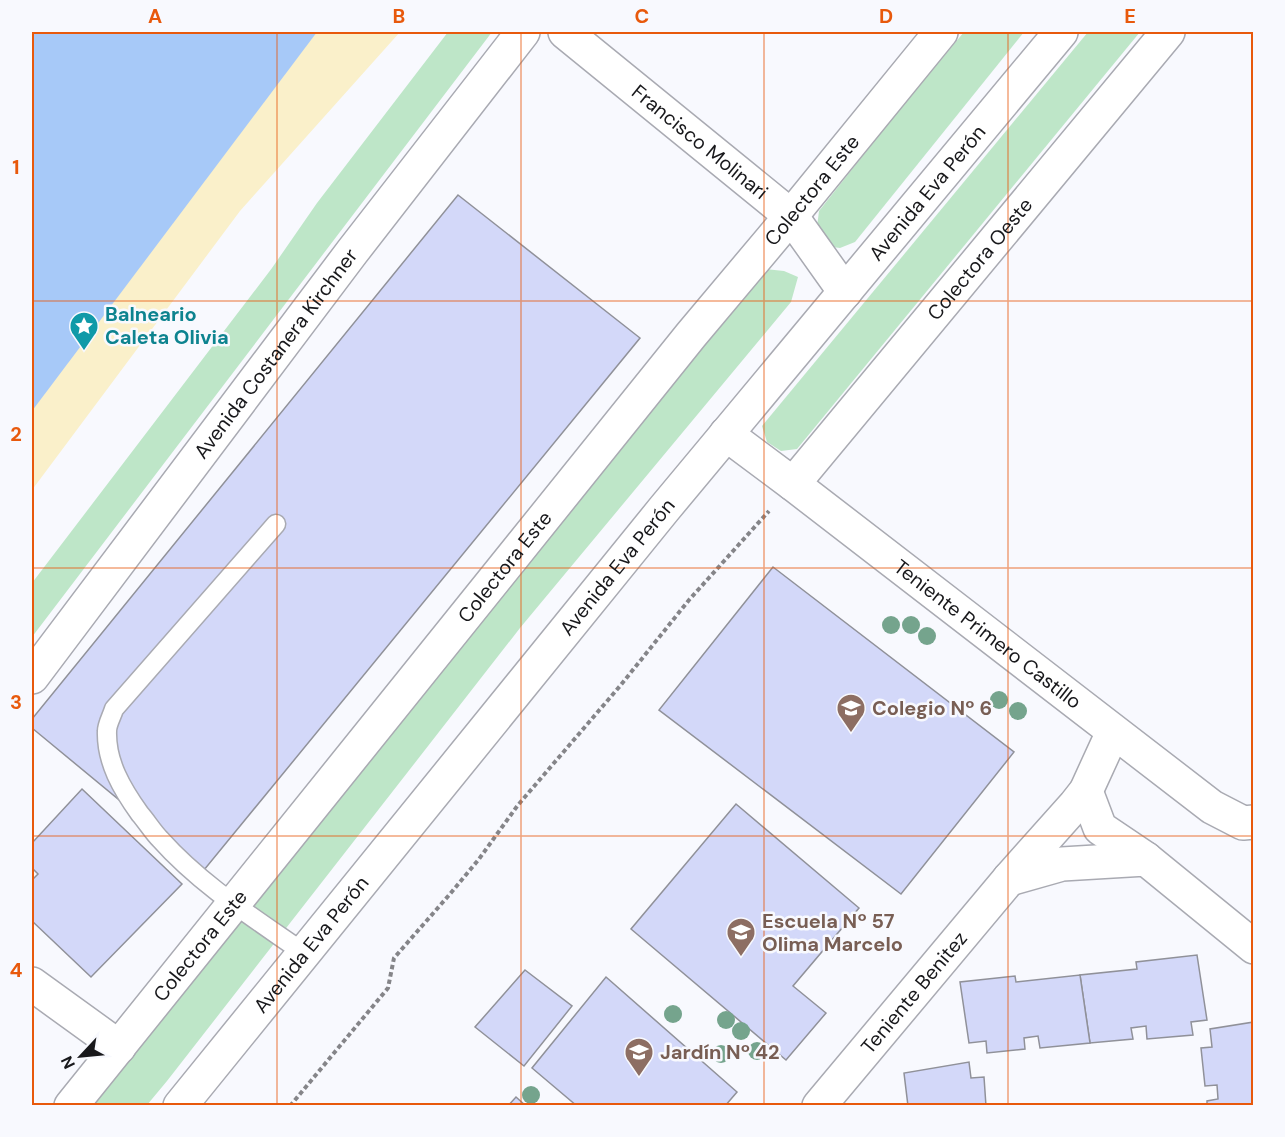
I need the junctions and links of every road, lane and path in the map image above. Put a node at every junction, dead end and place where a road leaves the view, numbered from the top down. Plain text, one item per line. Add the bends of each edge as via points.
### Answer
1 (523, 32) edge
2 (566, 32) edge
3 (941, 32) edge
4 (1061, 32) edge
5 (1168, 32) edge
6 (791, 216) junction
7 (845, 292) junction
8 (726, 434) junction
9 (793, 484) junction
10 (276, 524) dead end
11 (32, 677) edge
12 (1113, 732) junction
13 (1086, 791) junction
14 (1254, 822) edge
15 (1146, 859) junction
16 (1010, 879) junction
17 (233, 904) junction
18 (1254, 947) edge
19 (304, 953) junction
20 (32, 984) edge
21 (119, 1047) junction
22 (71, 1106) edge
23 (180, 1106) edge
24 (290, 1106) edge
25 (819, 1106) edge

1 - 11 main road, Avenida Costanera Kirchner
2 - 6 main road, Francisco Molinari
3 - 6 main road, Colectora Este
4 - 7 main road, Avenida Eva Perón
5 - 9 main road, Colectora Oeste
6 - 7 main road, Francisco Molinari
6 - 17 main road, Colectora Este
7 - 8 main road, Avenida Eva Perón
8 - 9 main road, Teniente Primero Castillo
8 - 19 main road, Avenida Eva Perón
9 - 12 main road, Teniente Primero Castillo
9 - 24 path via 690,600 394,958 388,988
10 - 17 lane via 114,709 107,729 114,774 134,806 186,866
12 - 13 main road, Teniente Benitez
12 - 14 main road, Teniente Primero Castillo via 1212,807 1243,823
13 - 15 main road via 1100,828
13 - 16 main road, Teniente Benitez
15 - 16 main road via 1062,864
15 - 18 main road
16 - 25 main road, Teniente Benitez
17 - 19 lane
17 - 21 main road, Colectora Este
19 - 23 main road, Avenida Eva Perón
20 - 21 main road
21 - 22 main road, Colectora Este

